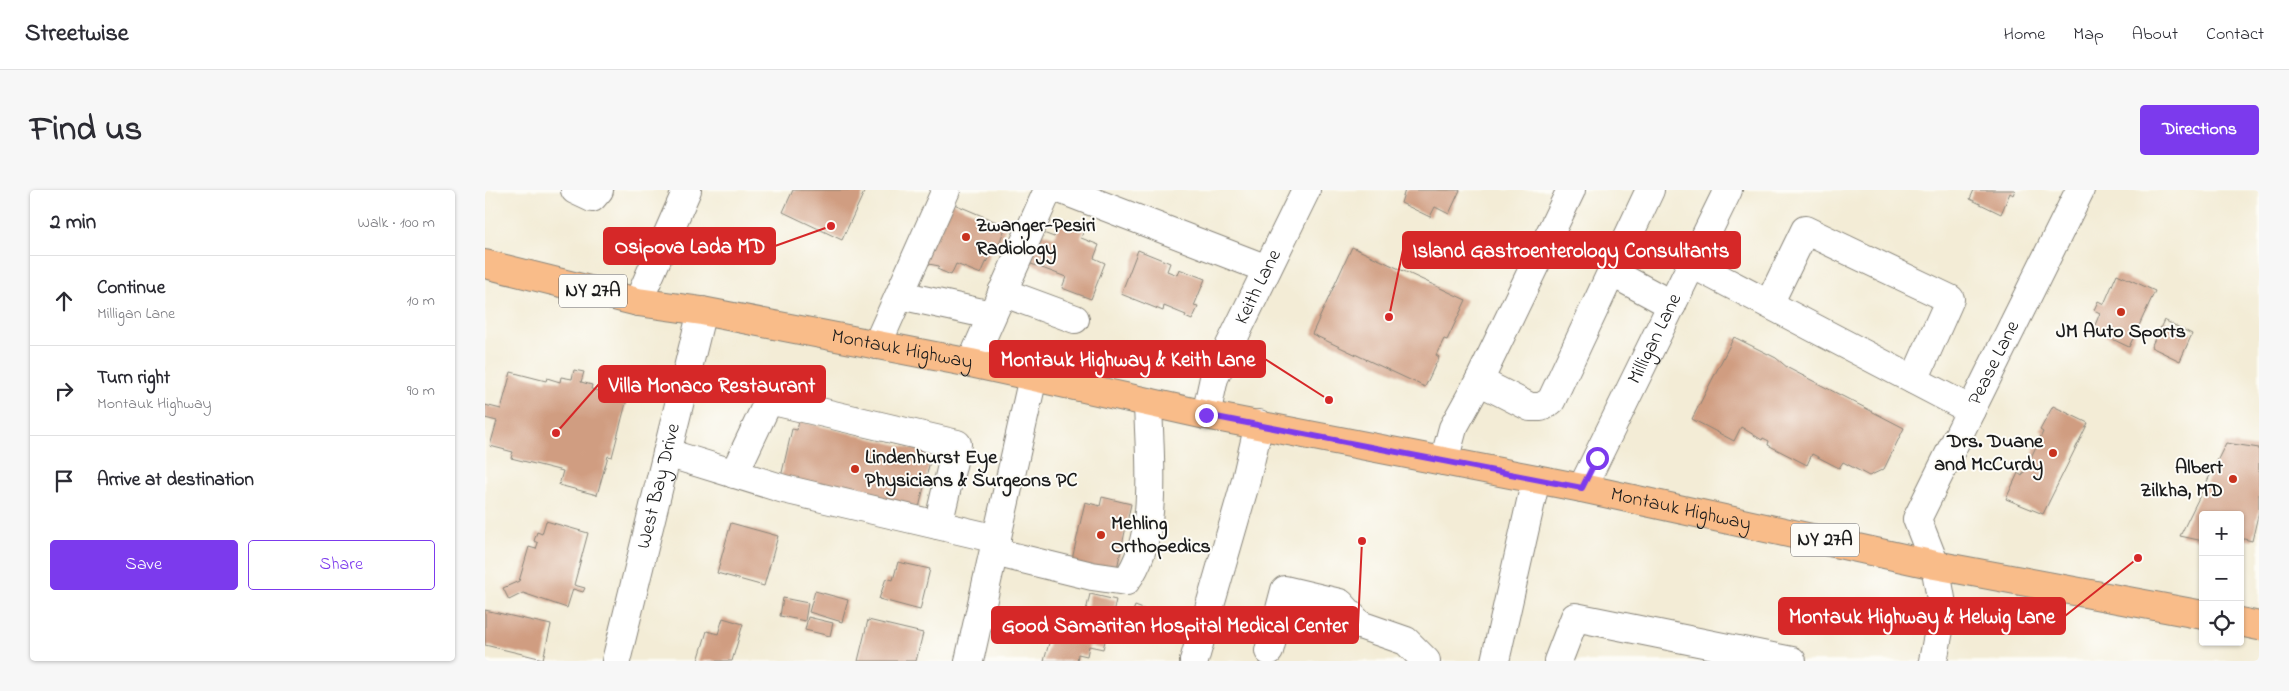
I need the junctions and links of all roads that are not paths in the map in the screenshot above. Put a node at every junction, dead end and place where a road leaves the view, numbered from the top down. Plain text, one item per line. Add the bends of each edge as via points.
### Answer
1 (575, 190) edge
2 (599, 190) edge
3 (687, 190) edge
4 (946, 190) edge
5 (1048, 190) edge
6 (1062, 190) edge
7 (1306, 190) edge
8 (1571, 190) edge
9 (1650, 190) edge
10 (1728, 190) edge
11 (2080, 190) edge
12 (485, 264) edge
13 (1692, 264) junction
14 (1267, 269) junction
15 (1611, 272) junction
16 (900, 295) junction
17 (638, 302) junction
18 (997, 303) junction
19 (1769, 304) junction
20 (1672, 305) junction
21 (702, 311) junction
22 (1075, 319) dead end
23 (877, 345) junction
24 (971, 363) junction
25 (1033, 378) junction
26 (1479, 380) junction
27 (1914, 380) junction
28 (1148, 402) junction
29 (1971, 410) junction
30 (1206, 415) junction
31 (1259, 424) junction
32 (667, 453) junction
33 (1444, 460) junction
34 (734, 474) junction
35 (1537, 479) junction
36 (1582, 488) junction
37 (938, 525) junction
38 (995, 545) junction
39 (1935, 565) junction
40 (2199, 613) edge
41 (2244, 623) edge
42 (2259, 626) edge
43 (1269, 651) dead end
44 (616, 661) edge
45 (969, 661) edge
46 (1195, 661) edge
47 (1426, 661) edge
48 (1495, 661) edge
49 (1558, 661) edge
50 (1792, 661) edge
51 (1933, 661) edge

1 - 2 street via 592,198
3 - 17 street
4 - 16 street
5 - 18 street
6 - 14 street
7 - 14 street, Keith Lane
8 - 26 street
9 - 15 street
10 - 13 street, Milligan Lane
11 - 29 street, Pease Lane
12 - 17 main road, Montauk Highway / NY 27A
13 - 19 street
13 - 20 street, Milligan Lane
14 - 30 street, Keith Lane via 1214,378
15 - 20 street
15 - 26 street via 1551,401 1541,408 1530,406
16 - 18 street
16 - 23 street
17 - 21 main road, Montauk Highway / NY 27A
18 - 22 street
18 - 24 street
19 - 27 street
19 - 27 street via 1805,230 1950,299
20 - 36 street, Milligan Lane
21 - 23 main road, Montauk Highway / NY 27A
21 - 32 street, West Bay Drive
23 - 24 main road, Montauk Highway / NY 27A
24 - 25 main road, Montauk Highway / NY 27A
25 - 28 main road, Montauk Highway / NY 27A
25 - 38 street
26 - 33 street via 1453,428
27 - 29 street
28 - 30 main road, Montauk Highway / NY 27A
28 - 38 street via 1147,536 1136,567 1125,581 1092,576
29 - 39 street, Pease Lane via 1917,519
30 - 31 main road, Montauk Highway / NY 27A
31 - 33 main road, Montauk Highway / NY 27A
31 - 46 street
32 - 34 street
32 - 44 street, West Bay Drive
33 - 35 main road, Montauk Highway / NY 27A
34 - 37 street
34 - 37 street via 769,400 957,444
35 - 36 main road, Montauk Highway / NY 27A
35 - 48 street
36 - 39 main road, Montauk Highway / NY 27A
37 - 38 street
38 - 45 street
39 - 40 main road, Montauk Highway / NY 27A
39 - 51 street, Pease Lane via 1943,610
41 - 42 main road
43 - 47 street via 1285,590 1340,603 1360,625 1406,641
49 - 50 street via 1575,617

